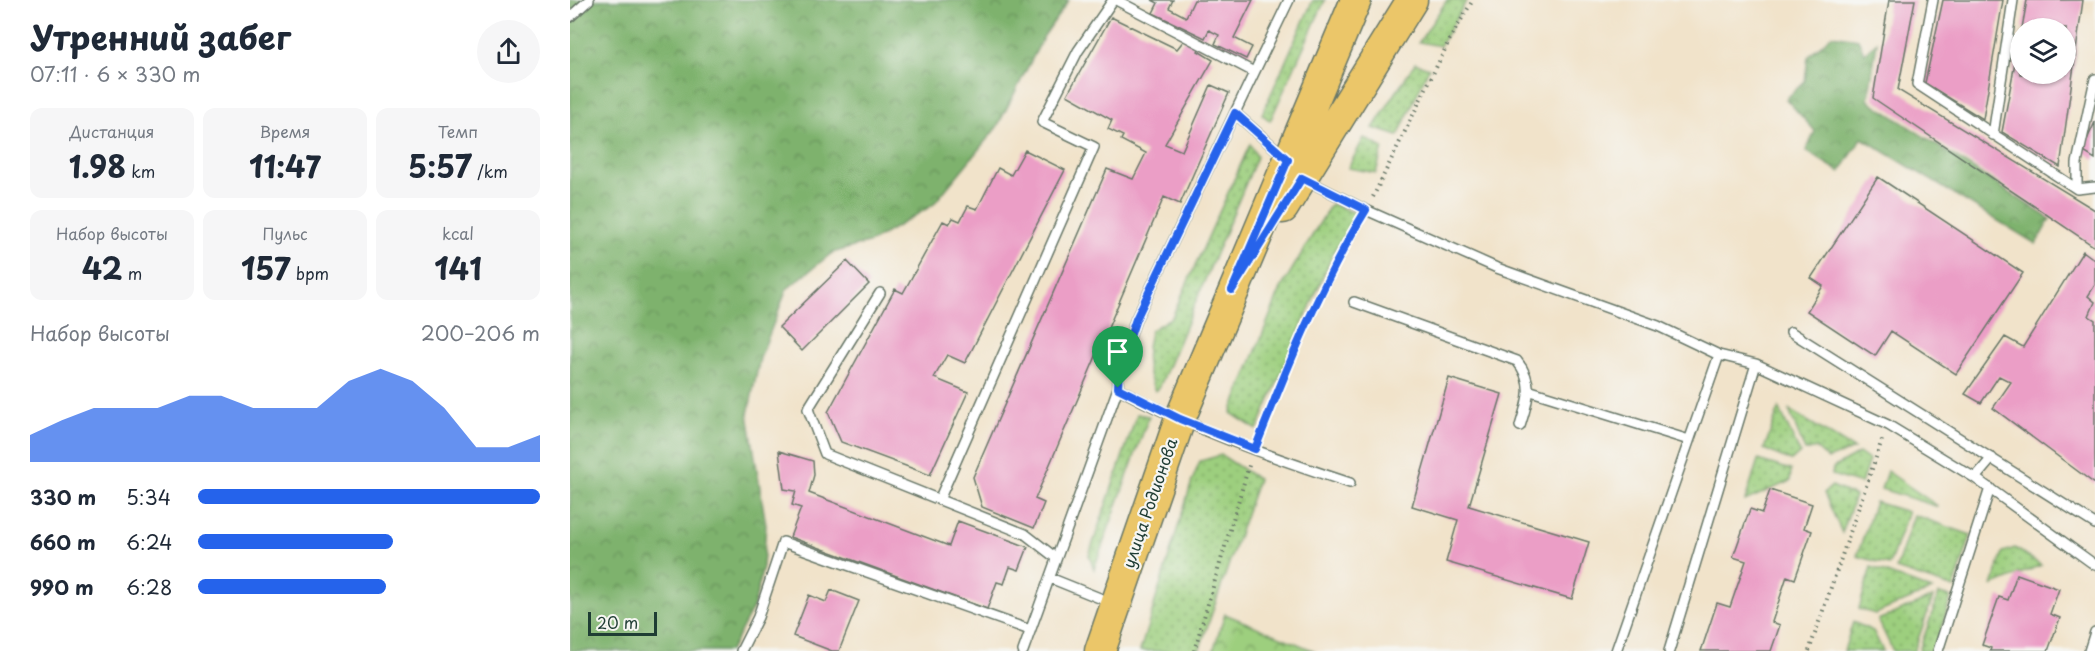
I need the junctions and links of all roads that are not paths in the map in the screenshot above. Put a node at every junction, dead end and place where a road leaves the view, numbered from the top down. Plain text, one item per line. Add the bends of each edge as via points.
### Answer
1 (589, 0) edge
2 (1115, 0) edge
3 (1289, 0) edge
4 (1356, 0) edge
5 (1412, 0) edge
6 (1933, 0) edge
7 (2013, 0) edge
8 (570, 17) edge
9 (1254, 72) junction
10 (2095, 79) edge
11 (1235, 113) junction
12 (1993, 135) junction
13 (1295, 169) junction
14 (2095, 187) edge
15 (2077, 189) junction
16 (880, 293) dead end
17 (1354, 302) dead end
18 (1791, 332) dead end
19 (1719, 355) junction
20 (1756, 364) junction
21 (1118, 388) junction
22 (1531, 391) junction
23 (1180, 419) junction
24 (1520, 426) dead end
25 (1689, 441) junction
26 (1992, 458) junction
27 (1975, 478) junction
28 (1350, 483) dead end
29 (1989, 489) junction
30 (939, 500) junction
31 (2095, 524) edge
32 (1056, 558) junction
33 (2095, 566) edge
34 (1050, 578) junction
35 (1115, 604) junction
36 (1030, 630) junction
37 (2095, 632) edge
38 (741, 651) edge
39 (1023, 651) edge
40 (1100, 651) edge
41 (1616, 651) edge
42 (1669, 651) edge
43 (1938, 651) edge
44 (2089, 651) edge

1 - 8 lane
2 - 9 lane
2 - 30 lane via 1078,51 1042,122 1094,147
3 - 9 lane
4 - 13 main road, улица Родионова
5 - 13 main road, улица Родионова
6 - 12 lane via 1917,84
7 - 12 lane
9 - 11 lane
10 - 15 lane via 2077,163
11 - 13 lane
11 - 21 lane via 1136,319 1119,369
12 - 15 lane
13 - 19 lane via 1366,210 1497,268 1658,326
13 - 23 main road, улица Родионова via 1232,290
14 - 15 lane
16 - 30 lane via 808,409 825,454
17 - 22 lane via 1517,361 1525,371
18 - 26 lane
19 - 20 lane
19 - 25 lane
20 - 27 lane via 1888,425
20 - 42 lane
21 - 23 lane
21 - 32 lane
22 - 24 lane
22 - 25 lane
23 - 28 lane
23 - 35 main road, улица Родионова
25 - 41 lane
26 - 27 lane
26 - 31 lane
27 - 29 lane
29 - 33 lane
29 - 43 lane
30 - 32 lane via 1032,537
32 - 34 lane
34 - 35 lane
34 - 36 lane
35 - 40 main road, улица Родионова
36 - 38 lane via 783,542 758,617
36 - 39 lane
37 - 44 lane

